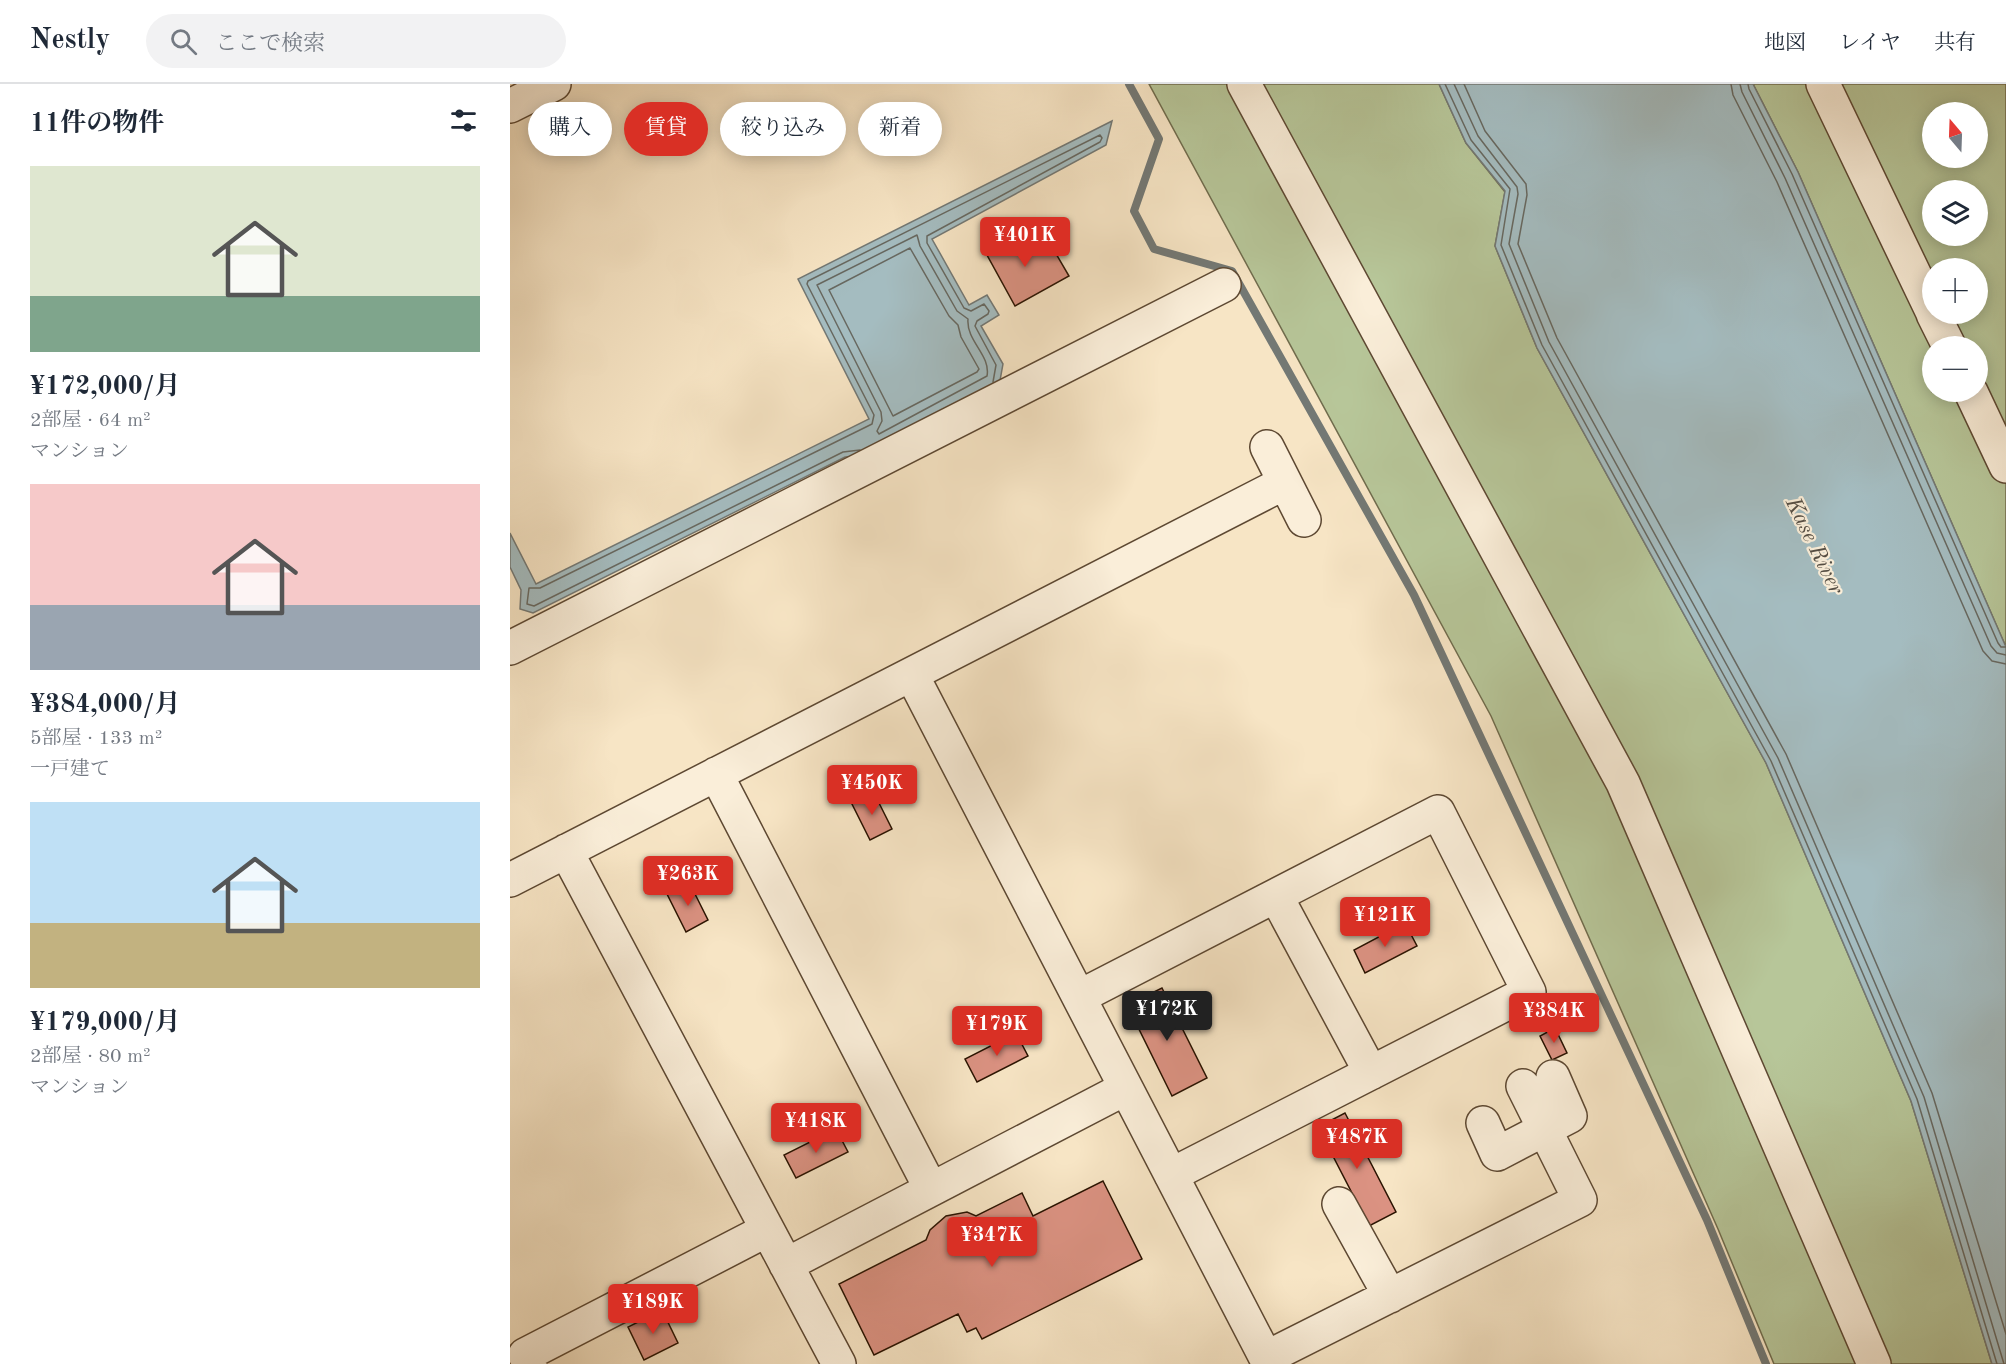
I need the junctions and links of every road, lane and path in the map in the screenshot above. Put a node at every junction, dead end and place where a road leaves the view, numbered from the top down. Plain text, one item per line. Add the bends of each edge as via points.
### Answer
1 (554, 84) edge
2 (1219, 84) edge
3 (1823, 84) edge
4 (1250, 96) edge
5 (510, 106) edge
6 (1224, 285) dead end
7 (1922, 289) edge
8 (1976, 402) edge
9 (1268, 447) dead end
10 (2006, 466) edge
11 (1284, 483) junction
12 (1304, 520) dead end
13 (514, 636) edge
14 (916, 682) dead end
15 (716, 774) junction
16 (567, 851) junction
17 (510, 880) edge
18 (1276, 896) junction
19 (1079, 997) junction
20 (1371, 1073) junction
21 (1538, 1082) dead end
22 (1126, 1088) junction
23 (1483, 1123) dead end
24 (1545, 1130) junction
25 (1171, 1175) junction
26 (931, 1189) junction
27 (1339, 1204) dead end
28 (768, 1230) junction
29 (786, 1265) junction
30 (1390, 1296) junction
31 (530, 1364) edge
32 (839, 1364) edge
33 (1874, 1364) edge

1 - 5 street
2 - 4 street via 1228,95
3 - 7 street
4 - 33 street via 1623,783
6 - 13 street
8 - 10 street
9 - 11 street
11 - 12 street
11 - 15 street
14 - 19 street
15 - 16 street
15 - 26 street
16 - 17 street
16 - 28 street
18 - 19 street
18 - 20 street
18 - 20 street via 1438,812 1529,992
19 - 22 street
20 - 25 street
21 - 24 street via 1570,1116
22 - 25 street
22 - 26 street
23 - 24 street via 1497,1154
24 - 30 street via 1580,1200
25 - 30 street via 1266,1358
26 - 29 street
27 - 30 street
28 - 29 street
28 - 31 street via 525,1355
29 - 32 street

